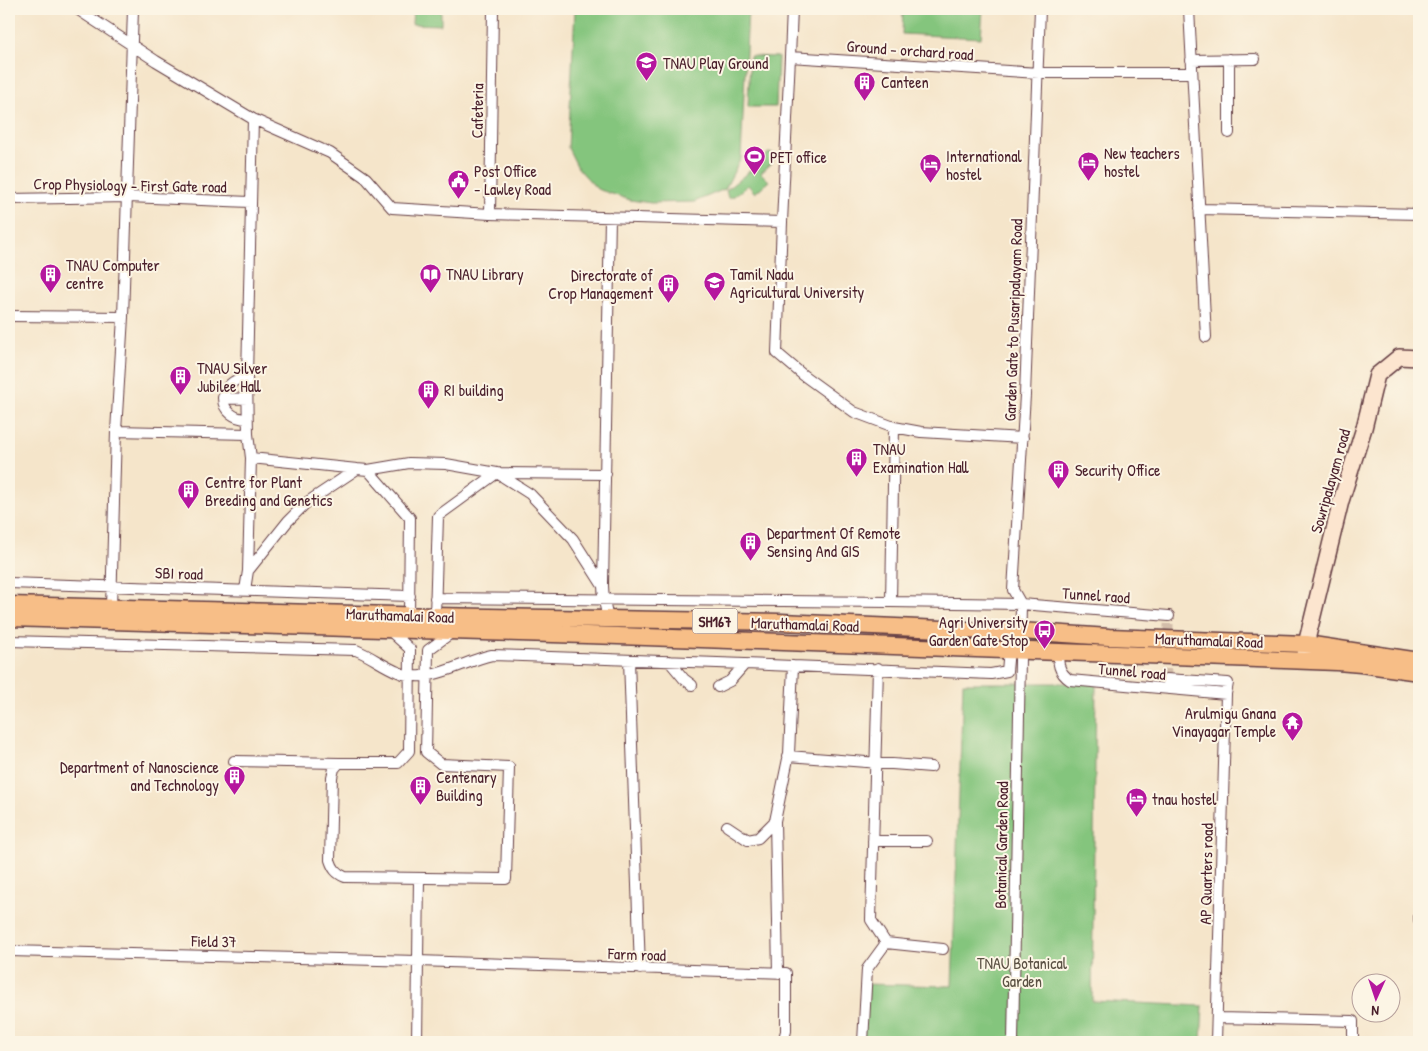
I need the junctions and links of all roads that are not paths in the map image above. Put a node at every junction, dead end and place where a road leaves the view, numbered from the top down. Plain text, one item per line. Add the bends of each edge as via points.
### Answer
1 (77, 9) edge
2 (133, 9) edge
3 (493, 9) edge
4 (792, 9) edge
5 (1040, 9) edge
6 (1189, 9) edge
7 (131, 45) junction
8 (790, 57) junction
9 (1229, 59) junction
10 (1256, 59) dead end
11 (1191, 60) junction
12 (1039, 73) junction
13 (1192, 73) junction
14 (253, 119) junction
15 (1229, 133) dead end
16 (128, 197) junction
17 (9, 199) edge
18 (250, 202) junction
19 (1199, 209) junction
20 (490, 214) junction
21 (1419, 214) edge
22 (610, 218) junction
23 (782, 222) junction
24 (9, 316) edge
25 (124, 317) junction
26 (1206, 336) dead end
27 (1419, 358) edge
28 (247, 376) junction
29 (223, 398) junction
30 (247, 399) junction
31 (247, 419) junction
32 (894, 427) junction
33 (116, 431) junction
34 (248, 434) junction
35 (1023, 438) junction
36 (251, 458) junction
37 (357, 469) junction
38 (368, 470) junction
39 (496, 473) junction
40 (606, 474) junction
41 (248, 571) junction
42 (9, 583) edge
43 (112, 586) junction
44 (604, 586) junction
45 (245, 590) junction
46 (410, 596) junction
47 (435, 598) junction
48 (604, 601) junction
49 (891, 602) junction
50 (1021, 604) junction
51 (9, 605) edge
52 (111, 608) junction
53 (409, 615) junction
54 (435, 616) junction
55 (1169, 616) dead end
56 (9, 618) edge
57 (608, 618) junction
58 (386, 627) junction
59 (456, 630) junction
60 (1020, 631) junction
61 (9, 641) edge
62 (1306, 644) junction
63 (1014, 649) junction
64 (1058, 650) junction
65 (629, 660) junction
66 (669, 661) junction
67 (1305, 661) junction
68 (1419, 661) edge
69 (746, 664) junction
70 (793, 666) junction
71 (878, 668) junction
72 (1419, 672) edge
73 (410, 676) junction
74 (427, 676) junction
75 (1166, 679) dead end
76 (692, 685) dead end
77 (718, 687) dead end
78 (1226, 694) junction
79 (788, 756) junction
80 (234, 761) dead end
81 (339, 763) junction
82 (875, 763) junction
83 (931, 767) dead end
84 (775, 821) junction
85 (727, 826) dead end
86 (873, 841) junction
87 (927, 841) dead end
88 (419, 878) junction
89 (1419, 901) edge
90 (1419, 920) edge
91 (886, 943) junction
92 (944, 949) dead end
93 (9, 950) edge
94 (418, 961) junction
95 (640, 969) junction
96 (778, 973) junction
97 (1217, 1018) junction
98 (416, 1042) edge
99 (783, 1042) edge
100 (864, 1042) edge
101 (1013, 1042) edge
102 (1216, 1042) edge
103 (1353, 1042) edge

1 - 7 street
2 - 7 street
3 - 20 street, Cafeteria
4 - 8 street
5 - 12 street, Garden Gate to Pusaripalayam Road
6 - 11 street
7 - 14 street
7 - 16 street
8 - 12 street, Ground - orchard road
8 - 23 street
9 - 10 street
9 - 11 street
9 - 15 street
11 - 13 street
12 - 13 street, Ground - orchard road
12 - 35 street, Garden Gate to Pusaripalayam Road
13 - 19 street
14 - 18 street
14 - 20 street via 330,153 366,178 392,208
16 - 17 street, Crop Physiology - First Gate road
16 - 18 street, Crop Physiology - First Gate road
16 - 25 street
18 - 28 street
19 - 21 street
19 - 26 street
20 - 22 street
22 - 23 street
22 - 40 street
23 - 32 street via 778,353 854,412
24 - 25 street
25 - 33 street
27 - 62 street, Sowripalayam road via 1399,357 1377,375 1341,501
28 - 29 street via 229,384
28 - 30 street
29 - 30 street
29 - 31 street via 224,406 230,412
30 - 31 street
31 - 34 street
32 - 35 street via 921,432
32 - 49 street
33 - 34 street
33 - 43 street
34 - 36 street
35 - 50 street, Garden Gate to Pusaripalayam Road via 1013,590
36 - 37 street
36 - 41 street
37 - 38 street
37 - 41 street via 306,503
38 - 39 street via 410,463 446,464
38 - 46 street via 410,518
39 - 40 street
39 - 44 street via 530,494 573,539
39 - 47 street via 438,516
40 - 44 street
41 - 45 street
42 - 43 street, SBI road
43 - 45 street, SBI road
43 - 52 street
44 - 48 street
45 - 46 street, SBI road
46 - 53 street
47 - 48 street, Tunnel raod
47 - 54 street
48 - 49 street, Tunnel raod
48 - 57 street
49 - 50 street, Tunnel raod
50 - 55 street, Tunnel raod
50 - 60 street, Garden Gate to Pusaripalayam Road
51 - 52 main road, Maruthamalai Road / SH167
52 - 53 main road, Maruthamalai Road / SH167
53 - 54 main road, Maruthamalai Road / SH167
54 - 57 main road, Maruthamalai Road / SH167
56 - 58 main road, Maruthamalai Road / SH167
57 - 60 main road, Maruthamalai Road / SH167
58 - 59 main road, Maruthamalai Road / SH167
58 - 73 street via 410,649
59 - 63 main road, Maruthamalai Road / SH167
59 - 74 street via 428,650
60 - 62 main road, Maruthamalai Road / SH167
60 - 63 street, Garden Gate to Pusaripalayam Road
61 - 73 street via 356,650
62 - 67 street, Sowripalayam road
62 - 68 main road, Maruthamalai Road / SH167
63 - 64 main road, Maruthamalai Road / SH167
63 - 71 street via 1007,671 991,674
63 - 101 street, Botanical Garden Road
64 - 67 main road, Maruthamalai Road / SH167
64 - 78 street, Tunnel road via 1058,664 1063,675 1070,680
65 - 66 street
65 - 74 street via 492,655
65 - 95 street
66 - 69 street
66 - 76 street
67 - 72 main road, Maruthamalai Road / SH167
69 - 70 street
69 - 77 street via 730,681
70 - 71 street
70 - 79 street
71 - 82 street
73 - 74 street
73 - 81 street via 409,751 398,762
74 - 88 street via 426,752 441,764 509,767 506,879
75 - 78 street, Tunnel road via 1228,683
78 - 97 street, AP Quarters road
79 - 82 street
79 - 84 street
80 - 81 street
81 - 88 street via 332,777 330,860 333,868 345,877
82 - 83 street
82 - 86 street
84 - 85 street via 758,838 748,840
84 - 96 street
86 - 87 street
86 - 91 street via 871,920
88 - 94 street
89 - 90 street
91 - 92 street
91 - 100 street via 866,969
93 - 94 street, Field 37
94 - 95 street, Farm road
94 - 98 street
95 - 96 street, Farm road
96 - 99 street via 786,973 786,1031
97 - 102 street, AP Quarters road
97 - 103 street via 1353,1021

